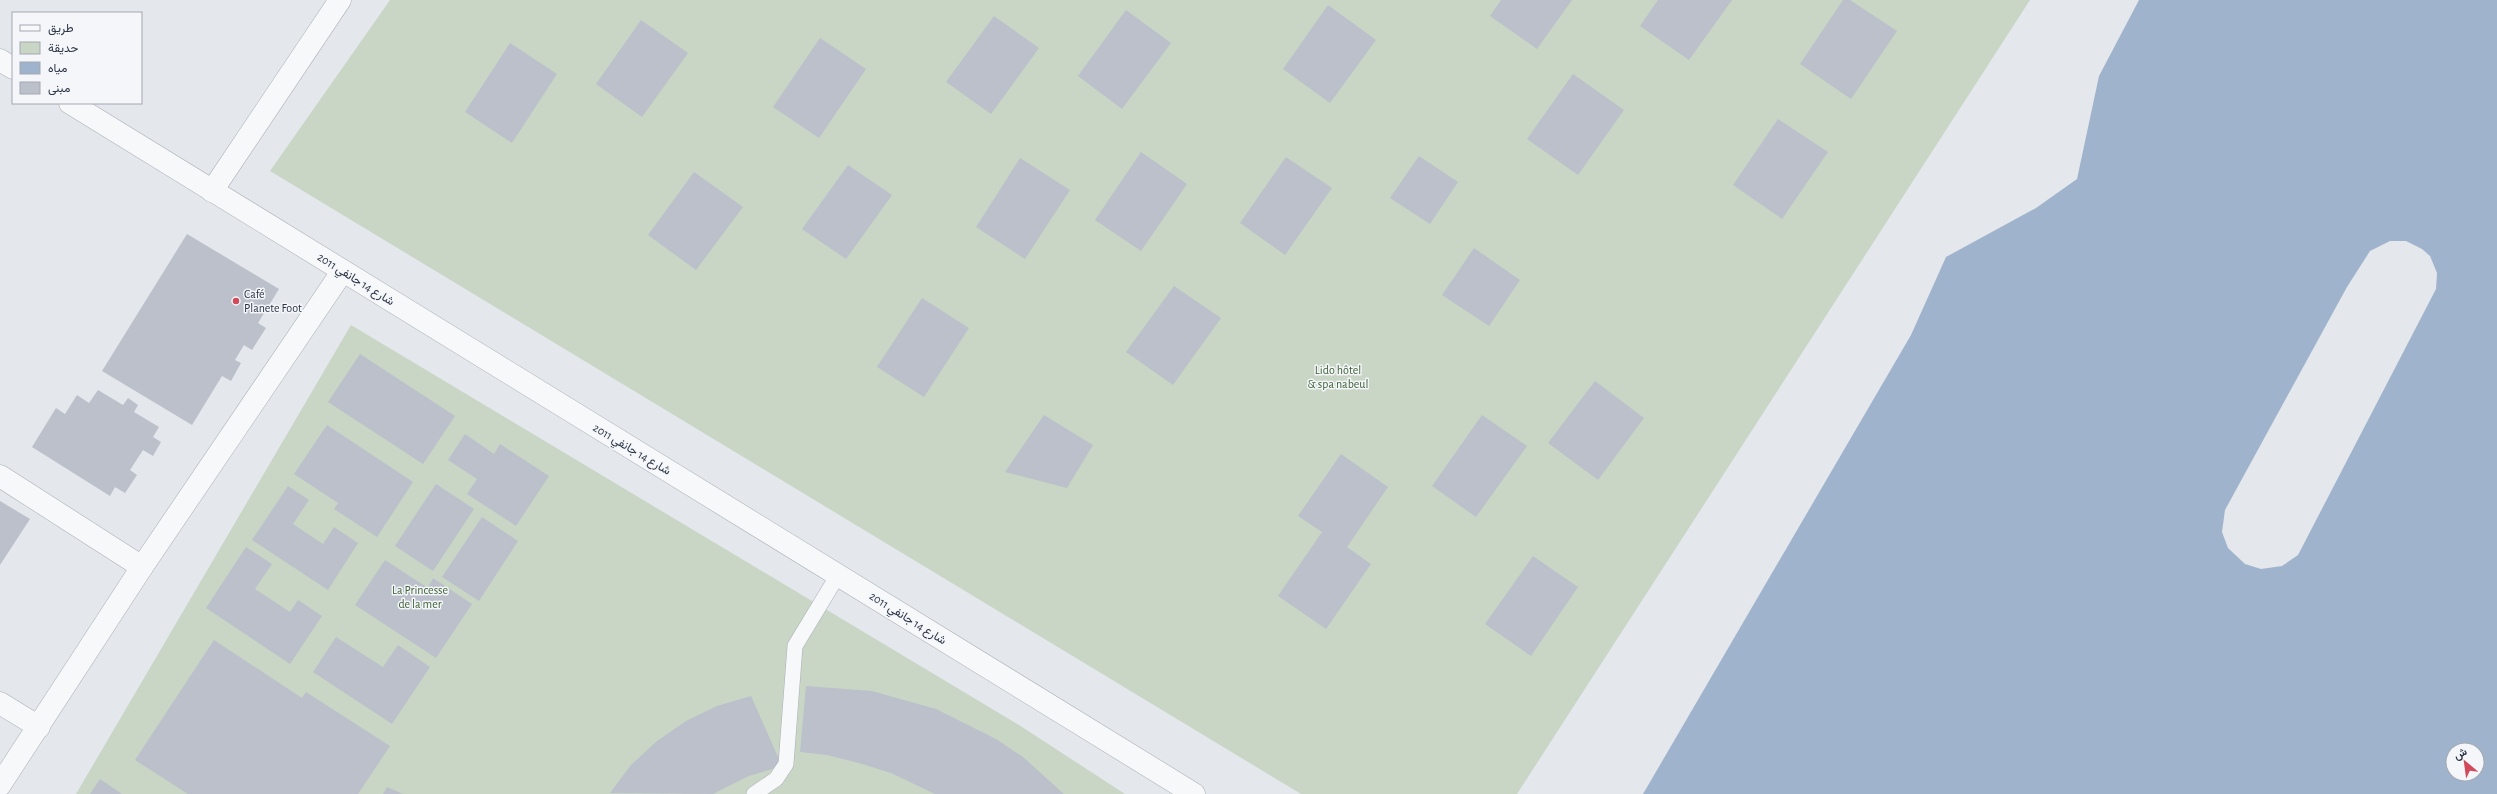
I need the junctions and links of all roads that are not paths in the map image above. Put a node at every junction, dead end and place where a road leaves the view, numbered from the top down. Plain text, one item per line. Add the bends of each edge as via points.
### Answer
1 (340, 0) edge
2 (0, 60) edge
3 (12, 67) edge
4 (72, 104) edge
5 (212, 190) junction
6 (342, 272) junction
7 (0, 476) edge
8 (142, 567) junction
9 (838, 575) junction
10 (0, 703) edge
11 (39, 727) junction
12 (0, 785) edge
13 (1191, 793) edge
14 (754, 794) edge

1 - 5 street
2 - 3 street
4 - 5 street, شارع 14 جانفي 2011
5 - 6 street, شارع 14 جانفي 2011
6 - 8 street
6 - 9 street, شارع 14 جانفي 2011
7 - 8 street
8 - 11 street
9 - 13 street, شارع 14 جانفي 2011
9 - 14 lane via 795,646 786,764 776,779
10 - 11 street
11 - 12 street

